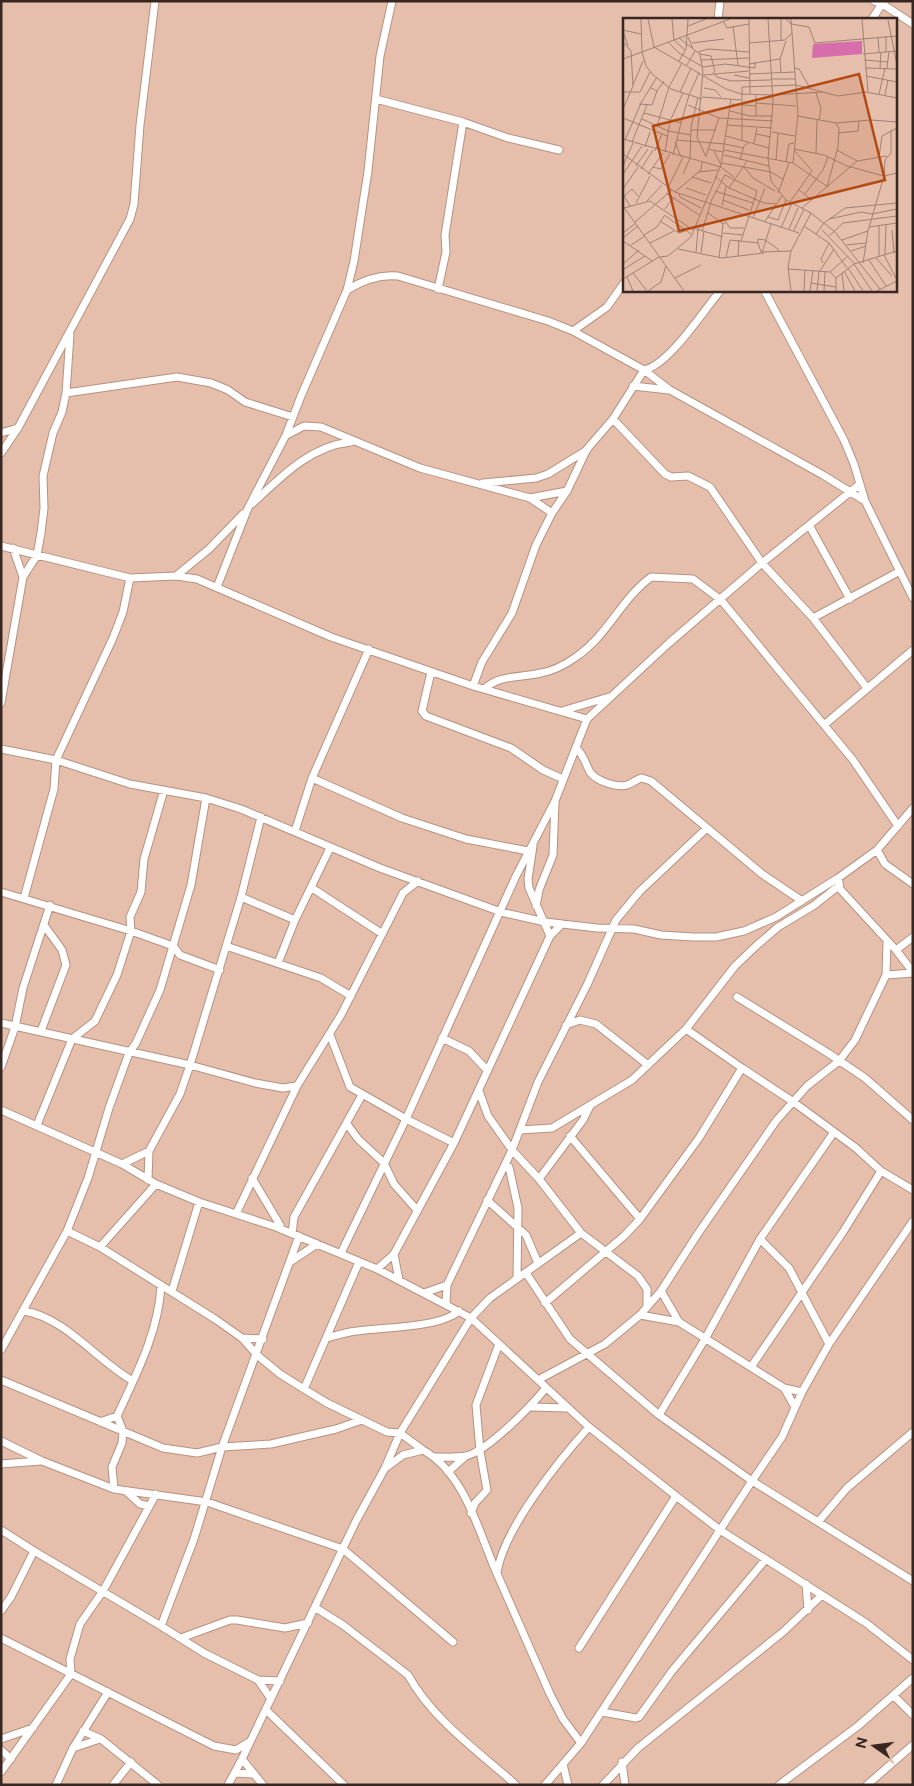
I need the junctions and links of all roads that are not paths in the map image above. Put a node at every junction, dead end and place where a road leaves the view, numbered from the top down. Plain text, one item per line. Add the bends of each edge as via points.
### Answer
1 (155, 1) edge
2 (392, 1) edge
3 (874, 1) edge
4 (718, 2) edge
5 (884, 3) edge
6 (718, 18) edge
7 (873, 18) edge
8 (913, 24) edge
9 (376, 99) junction
10 (463, 122) junction
11 (559, 150) dead end
12 (623, 284) edge
13 (438, 289) junction
14 (347, 290) junction
15 (720, 291) edge
16 (765, 291) edge
17 (572, 331) junction
18 (70, 332) junction
19 (644, 370) junction
20 (633, 386) junction
21 (670, 390) junction
22 (66, 393) junction
23 (293, 417) junction
24 (612, 419) junction
25 (18, 428) junction
26 (1, 433) edge
27 (286, 435) junction
28 (353, 442) junction
29 (587, 450) junction
30 (1, 453) edge
31 (480, 484) junction
32 (860, 484) junction
33 (567, 491) junction
34 (852, 492) junction
35 (530, 498) junction
36 (865, 501) junction
37 (248, 508) junction
38 (552, 513) junction
39 (809, 526) junction
40 (1, 546) edge
41 (13, 548) junction
42 (37, 555) junction
43 (762, 563) junction
44 (900, 571) junction
45 (176, 576) junction
46 (23, 577) junction
47 (130, 578) junction
48 (217, 587) junction
49 (913, 598) edge
50 (850, 599) junction
51 (721, 600) junction
52 (813, 618) junction
53 (369, 649) junction
54 (913, 650) edge
55 (431, 672) junction
56 (473, 686) junction
57 (867, 688) junction
58 (484, 689) junction
59 (611, 697) junction
60 (2, 698) edge
61 (561, 711) junction
62 (587, 718) junction
63 (824, 725) junction
64 (576, 748) junction
65 (1, 749) edge
66 (56, 760) junction
67 (312, 778) junction
68 (563, 778) junction
69 (164, 790) junction
70 (206, 798) junction
71 (555, 800) junction
72 (913, 808) edge
73 (262, 817) junction
74 (898, 826) junction
75 (708, 828) junction
76 (295, 831) junction
77 (533, 843) junction
78 (330, 848) junction
79 (877, 850) junction
80 (528, 851) junction
81 (403, 876) junction
82 (838, 878) junction
83 (418, 881) junction
84 (913, 884) edge
85 (826, 885) junction
86 (312, 888) junction
87 (838, 888) junction
88 (1, 892) edge
89 (403, 893) junction
90 (241, 897) junction
91 (24, 898) junction
92 (802, 901) junction
93 (50, 905) junction
94 (536, 906) junction
95 (501, 912) junction
96 (295, 920) junction
97 (545, 922) junction
98 (562, 924) junction
99 (44, 925) junction
100 (597, 928) junction
101 (611, 929) junction
102 (132, 930) junction
103 (381, 933) junction
104 (550, 936) junction
105 (913, 937) edge
106 (887, 942) junction
107 (604, 944) junction
108 (173, 946) junction
109 (226, 946) junction
110 (896, 950) junction
111 (278, 963) junction
112 (220, 970) junction
113 (913, 972) edge
114 (886, 975) junction
115 (351, 996) junction
116 (737, 998) dead end
117 (1, 1023) edge
118 (566, 1025) junction
119 (15, 1027) junction
120 (686, 1029) junction
121 (42, 1031) junction
122 (330, 1035) junction
123 (442, 1038) junction
124 (72, 1039) junction
125 (129, 1053) junction
126 (828, 1053) junction
127 (839, 1061) junction
128 (190, 1065) junction
129 (648, 1065) junction
130 (1, 1068) edge
131 (742, 1068) junction
132 (828, 1068) junction
133 (487, 1070) junction
134 (297, 1086) junction
135 (284, 1088) junction
136 (479, 1091) junction
137 (362, 1095) junction
138 (291, 1098) junction
139 (792, 1101) junction
140 (590, 1106) junction
141 (1, 1110) edge
142 (406, 1119) junction
143 (913, 1120) edge
144 (347, 1124) junction
145 (37, 1126) junction
146 (520, 1130) junction
147 (834, 1132) junction
148 (570, 1136) junction
149 (454, 1143) junction
150 (149, 1150) junction
151 (512, 1150) junction
152 (96, 1152) junction
153 (122, 1164) junction
154 (384, 1164) junction
155 (525, 1166) junction
156 (506, 1167) junction
157 (881, 1171) junction
158 (252, 1178) junction
159 (539, 1179) junction
160 (148, 1180) junction
161 (156, 1184) junction
162 (913, 1190) edge
163 (487, 1200) junction
164 (199, 1202) junction
165 (417, 1210) junction
166 (236, 1214) junction
167 (294, 1217) junction
168 (640, 1219) junction
169 (913, 1221) edge
170 (278, 1226) junction
171 (518, 1229) junction
172 (67, 1231) junction
173 (581, 1233) junction
174 (296, 1235) junction
175 (760, 1239) junction
176 (317, 1244) junction
177 (100, 1247) junction
178 (604, 1251) junction
179 (341, 1253) junction
180 (394, 1254) junction
181 (290, 1262) junction
182 (359, 1262) junction
183 (538, 1263) junction
184 (376, 1269) junction
185 (526, 1273) junction
186 (517, 1278) junction
187 (399, 1280) junction
188 (161, 1285) junction
189 (447, 1285) junction
190 (647, 1289) junction
191 (172, 1291) junction
192 (424, 1292) junction
193 (660, 1292) junction
194 (803, 1292) junction
195 (545, 1303) junction
196 (446, 1304) junction
197 (647, 1307) junction
198 (24, 1310) junction
199 (459, 1311) junction
200 (640, 1315) junction
201 (471, 1318) junction
202 (680, 1322) junction
203 (242, 1338) junction
204 (327, 1338) junction
205 (263, 1339) junction
206 (705, 1339) junction
207 (499, 1344) junction
208 (829, 1344) junction
209 (1, 1350) edge
210 (586, 1354) junction
211 (257, 1355) junction
212 (750, 1367) junction
213 (1, 1380) edge
214 (538, 1380) junction
215 (133, 1381) junction
216 (546, 1388) junction
217 (784, 1388) junction
218 (304, 1389) junction
219 (802, 1392) junction
220 (531, 1407) junction
221 (795, 1407) junction
222 (567, 1408) junction
223 (659, 1415) junction
224 (117, 1416) junction
225 (362, 1420) junction
226 (100, 1422) junction
227 (589, 1427) junction
228 (123, 1431) junction
229 (387, 1432) junction
230 (913, 1432) edge
231 (400, 1433) junction
232 (1, 1441) edge
233 (395, 1445) junction
234 (222, 1447) junction
235 (423, 1450) junction
236 (480, 1451) junction
237 (466, 1456) junction
238 (434, 1457) junction
239 (42, 1461) junction
240 (1, 1464) edge
241 (385, 1468) junction
242 (448, 1472) junction
243 (752, 1481) junction
244 (114, 1489) junction
245 (127, 1492) junction
246 (156, 1494) junction
247 (676, 1496) junction
248 (207, 1502) junction
249 (140, 1504) junction
250 (149, 1506) junction
251 (471, 1513) junction
252 (143, 1516) junction
253 (818, 1522) junction
254 (1, 1530) edge
255 (720, 1530) junction
256 (343, 1549) junction
257 (34, 1551) junction
258 (766, 1559) junction
259 (497, 1574) junction
260 (913, 1581) edge
261 (806, 1584) junction
262 (103, 1591) junction
263 (822, 1595) junction
264 (316, 1608) junction
265 (808, 1610) junction
266 (1, 1611) edge
267 (308, 1623) junction
268 (161, 1626) junction
269 (1, 1638) edge
270 (181, 1638) junction
271 (453, 1642) dead end
272 (579, 1648) dead end
273 (913, 1660) edge
274 (913, 1670) edge
275 (71, 1674) junction
276 (912, 1678) edge
277 (258, 1680) junction
278 (280, 1681) junction
279 (108, 1692) junction
280 (894, 1696) junction
281 (271, 1699) junction
282 (266, 1710) junction
283 (602, 1712) junction
284 (913, 1715) edge
285 (33, 1728) junction
286 (83, 1731) junction
287 (1, 1739) edge
288 (100, 1739) junction
289 (250, 1742) junction
290 (581, 1743) junction
291 (913, 1745) edge
292 (73, 1748) junction
293 (1, 1750) edge
294 (11, 1759) junction
295 (242, 1759) junction
296 (131, 1762) junction
297 (622, 1762) junction
298 (563, 1764) junction
299 (1, 1772) edge
300 (234, 1773) junction
301 (253, 1774) junction
302 (56, 1785) edge
303 (113, 1785) edge
304 (158, 1785) edge
305 (228, 1785) edge
306 (264, 1785) edge
307 (344, 1785) edge
308 (516, 1785) edge
309 (544, 1785) edge
310 (568, 1785) edge
311 (603, 1785) edge
312 (625, 1785) edge
313 (779, 1785) edge
314 (866, 1785) edge

1 - 18 street via 134,204 130,219
2 - 9 street via 380,56
3 - 5 street
4 - 6 street
5 - 7 street
5 - 8 street
9 - 10 street
9 - 14 street via 364,200
10 - 11 street via 508,138
10 - 13 street
12 - 17 street via 607,307
13 - 14 street via 389,275 359,282
13 - 17 street via 540,318
14 - 23 street
15 - 19 street via 669,354 652,368
16 - 32 street via 844,440
17 - 19 street
18 - 22 street
18 - 25 street
19 - 20 street
19 - 21 street
20 - 21 street
20 - 24 street
21 - 34 street
22 - 23 street via 177,377 196,378 228,390 245,402
22 - 42 street via 62,412 52,433 45,467 44,508
23 - 27 street
24 - 29 street
24 - 43 street via 665,474 688,476 710,487
25 - 26 street
25 - 30 street
27 - 28 street via 312,425
27 - 37 street
28 - 31 street via 420,468
28 - 37 street via 315,452
29 - 31 street via 536,478
29 - 33 street
31 - 35 street
32 - 34 street
32 - 36 street
33 - 35 street
33 - 38 street
34 - 36 street
34 - 39 street
35 - 38 street
36 - 44 street
37 - 45 street via 209,549
37 - 48 street
38 - 56 street via 536,545 512,613 482,662
39 - 43 street
39 - 50 street
40 - 41 street
41 - 42 street
41 - 46 street
42 - 46 street
42 - 47 street
43 - 51 street
43 - 52 street
44 - 49 street
44 - 50 street
45 - 47 street
45 - 48 street via 197,579
46 - 60 street
47 - 66 street via 114,638
48 - 53 street via 331,637
50 - 52 street
51 - 58 street via 693,579 651,577 633,592 608,628 576,657 541,673 501,678
51 - 59 street
51 - 63 street
52 - 57 street
53 - 55 street
53 - 67 street
54 - 57 street
55 - 56 street
55 - 68 street via 422,704 426,716 511,748 523,759
56 - 58 street
57 - 63 street
58 - 61 street
59 - 61 street
59 - 62 street
61 - 62 street
62 - 64 street
63 - 74 street
64 - 68 street
64 - 75 street via 594,777 619,786 647,778
65 - 66 street
66 - 69 street via 130,784
66 - 91 street via 54,789
67 - 76 street
67 - 80 street via 402,818 466,839
68 - 71 street
69 - 70 street
69 - 102 street via 144,858 141,892 130,916
70 - 73 street
70 - 108 street via 191,885
71 - 77 street
71 - 94 street via 552,855
72 - 74 street
73 - 76 street
73 - 90 street
74 - 79 street
75 - 92 street via 762,874
75 - 101 street via 640,891
76 - 78 street
77 - 80 street
77 - 94 street via 528,879
78 - 81 street
78 - 86 street
79 - 82 street
79 - 84 street via 885,864
80 - 95 street
81 - 83 street
81 - 89 street
82 - 85 street
82 - 87 street
83 - 89 street
83 - 95 street
85 - 87 street
85 - 92 street
86 - 96 street
86 - 103 street
87 - 106 street
87 - 120 street via 768,935 735,966
88 - 91 street
89 - 103 street
90 - 96 street
90 - 109 street
91 - 93 street
92 - 101 street via 776,917 744,930 716,936 661,935 634,929
93 - 99 street
93 - 102 street
94 - 97 street
95 - 97 street
95 - 123 street
96 - 111 street
97 - 98 street
97 - 104 street
98 - 100 street
98 - 104 street
99 - 119 street via 22,988
99 - 121 street via 62,950 66,965
100 - 101 street
100 - 107 street
101 - 107 street
102 - 108 street
102 - 124 street via 117,975 95,1021
103 - 115 street
104 - 133 street
105 - 110 street
106 - 110 street
106 - 114 street
107 - 118 street
108 - 112 street via 180,955
108 - 125 street via 156,998
109 - 111 street
109 - 112 street
110 - 113 street
111 - 115 street via 321,978
112 - 128 street
113 - 114 street
114 - 127 street via 855,1040
115 - 122 street
116 - 126 street
117 - 119 street
118 - 129 street via 580,1020 596,1024
118 - 146 street via 538,1082
119 - 121 street
119 - 130 street
120 - 129 street
120 - 131 street
121 - 124 street
122 - 134 street
122 - 137 street via 346,1083
123 - 133 street via 469,1051
123 - 142 street
124 - 125 street
124 - 145 street
125 - 128 street
125 - 152 street
126 - 127 street
126 - 132 street
127 - 132 street
127 - 143 street via 865,1078
128 - 135 street
128 - 150 street via 180,1094
129 - 140 street via 632,1080
131 - 139 street
131 - 168 street via 699,1138
132 - 139 street
133 - 136 street
134 - 135 street
134 - 138 street
135 - 138 street
136 - 149 street
136 - 151 street via 488,1116
137 - 142 street
137 - 144 street
138 - 158 street
139 - 147 street
139 - 193 street via 756,1148
140 - 146 street via 552,1128
140 - 148 street
141 - 145 street
142 - 149 street
142 - 154 street
144 - 154 street
144 - 167 street
145 - 152 street
146 - 151 street
147 - 157 street
147 - 175 street
148 - 159 street
148 - 168 street
149 - 165 street
150 - 153 street
150 - 160 street
151 - 155 street
151 - 156 street
152 - 153 street
152 - 172 street
153 - 160 street
154 - 165 street via 394,1184
154 - 179 street
155 - 156 street
155 - 159 street
156 - 163 street
156 - 171 street via 518,1208
157 - 162 street
157 - 194 street
158 - 166 street
158 - 170 street
159 - 173 street
160 - 161 street
161 - 164 street
161 - 177 street
163 - 171 street
163 - 189 street
164 - 166 street
164 - 191 street
165 - 180 street
166 - 170 street
167 - 170 street
167 - 174 street
168 - 178 street
169 - 208 street
170 - 174 street
171 - 183 street via 530,1241
171 - 186 street
172 - 177 street
172 - 198 street
173 - 178 street
173 - 183 street
174 - 176 street
174 - 181 street
175 - 194 street via 789,1268
175 - 206 street
176 - 179 street
176 - 181 street
177 - 188 street
178 - 190 street via 638,1276
178 - 195 street
179 - 182 street
180 - 184 street
180 - 187 street
181 - 205 street
182 - 184 street
182 - 204 street
183 - 185 street
184 - 187 street
185 - 186 street
185 - 195 street
186 - 201 street via 490,1298
187 - 192 street
188 - 191 street
188 - 215 street via 153,1326
189 - 192 street
189 - 196 street
190 - 193 street
190 - 197 street
191 - 203 street
192 - 196 street
193 - 197 street
193 - 202 street
194 - 208 street
194 - 212 street
195 - 210 street via 570,1339
196 - 199 street
197 - 200 street
198 - 209 street
198 - 215 street via 43,1315 60,1325 105,1364
199 - 201 street
199 - 204 street via 449,1318
200 - 202 street
200 - 210 street via 621,1332
201 - 207 street
201 - 231 street
202 - 206 street
203 - 205 street
203 - 211 street
204 - 218 street
205 - 211 street
206 - 212 street
206 - 223 street
207 - 214 street
207 - 236 street via 476,1405
208 - 219 street
210 - 214 street
210 - 223 street
211 - 218 street
211 - 234 street
212 - 217 street
213 - 226 street
214 - 216 street
215 - 224 street
216 - 220 street
216 - 222 street
217 - 219 street
217 - 221 street
218 - 225 street
219 - 221 street
220 - 222 street
220 - 236 street
221 - 243 street via 773,1454
222 - 227 street
223 - 243 street
224 - 226 street
224 - 228 street
225 - 229 street
225 - 234 street via 271,1444
226 - 228 street
227 - 247 street
227 - 259 street via 567,1451 524,1512 503,1547
228 - 234 street via 163,1448 185,1453
228 - 244 street via 112,1468
229 - 231 street
229 - 233 street
230 - 253 street via 847,1488
231 - 233 street
231 - 235 street
232 - 239 street
233 - 241 street
234 - 248 street
235 - 238 street
235 - 241 street via 403,1455
236 - 237 street
236 - 251 street via 486,1490 475,1502
237 - 238 street
237 - 242 street
238 - 242 street
239 - 240 street
239 - 244 street
241 - 256 street
242 - 251 street
243 - 253 street
243 - 255 street
244 - 245 street
245 - 246 street
245 - 249 street
246 - 248 street
246 - 250 street
247 - 255 street
247 - 272 street
248 - 256 street
248 - 268 street
249 - 250 street
249 - 252 street
250 - 252 street
251 - 259 street
252 - 262 street
253 - 260 street
254 - 257 street
255 - 258 street
255 - 283 street
256 - 264 street
256 - 271 street
257 - 262 street
257 - 266 street
258 - 261 street
258 - 283 street via 672,1671 639,1717
259 - 290 street via 550,1694
261 - 263 street
261 - 265 street
262 - 268 street
262 - 275 street via 87,1612 74,1640
263 - 265 street
263 - 273 street via 866,1623
264 - 267 street
264 - 308 street via 408,1675 414,1687 451,1730
265 - 297 street
267 - 270 street via 285,1628 230,1620
267 - 278 street
268 - 270 street
269 - 275 street
270 - 277 street
274 - 276 street
275 - 279 street
275 - 285 street
276 - 280 street
277 - 278 street
277 - 281 street
278 - 281 street
279 - 286 street
279 - 289 street via 214,1746 236,1750
280 - 284 street
280 - 313 street
281 - 282 street
282 - 289 street
282 - 307 street
283 - 290 street
285 - 287 street
285 - 294 street
286 - 288 street
286 - 292 street
288 - 292 street
288 - 296 street
289 - 295 street
290 - 298 street
291 - 314 street
292 - 302 street
293 - 294 street
294 - 299 street
295 - 300 street
295 - 301 street
296 - 303 street
296 - 304 street
297 - 311 street
297 - 312 street
298 - 309 street
298 - 310 street
300 - 301 street
300 - 305 street
301 - 306 street

